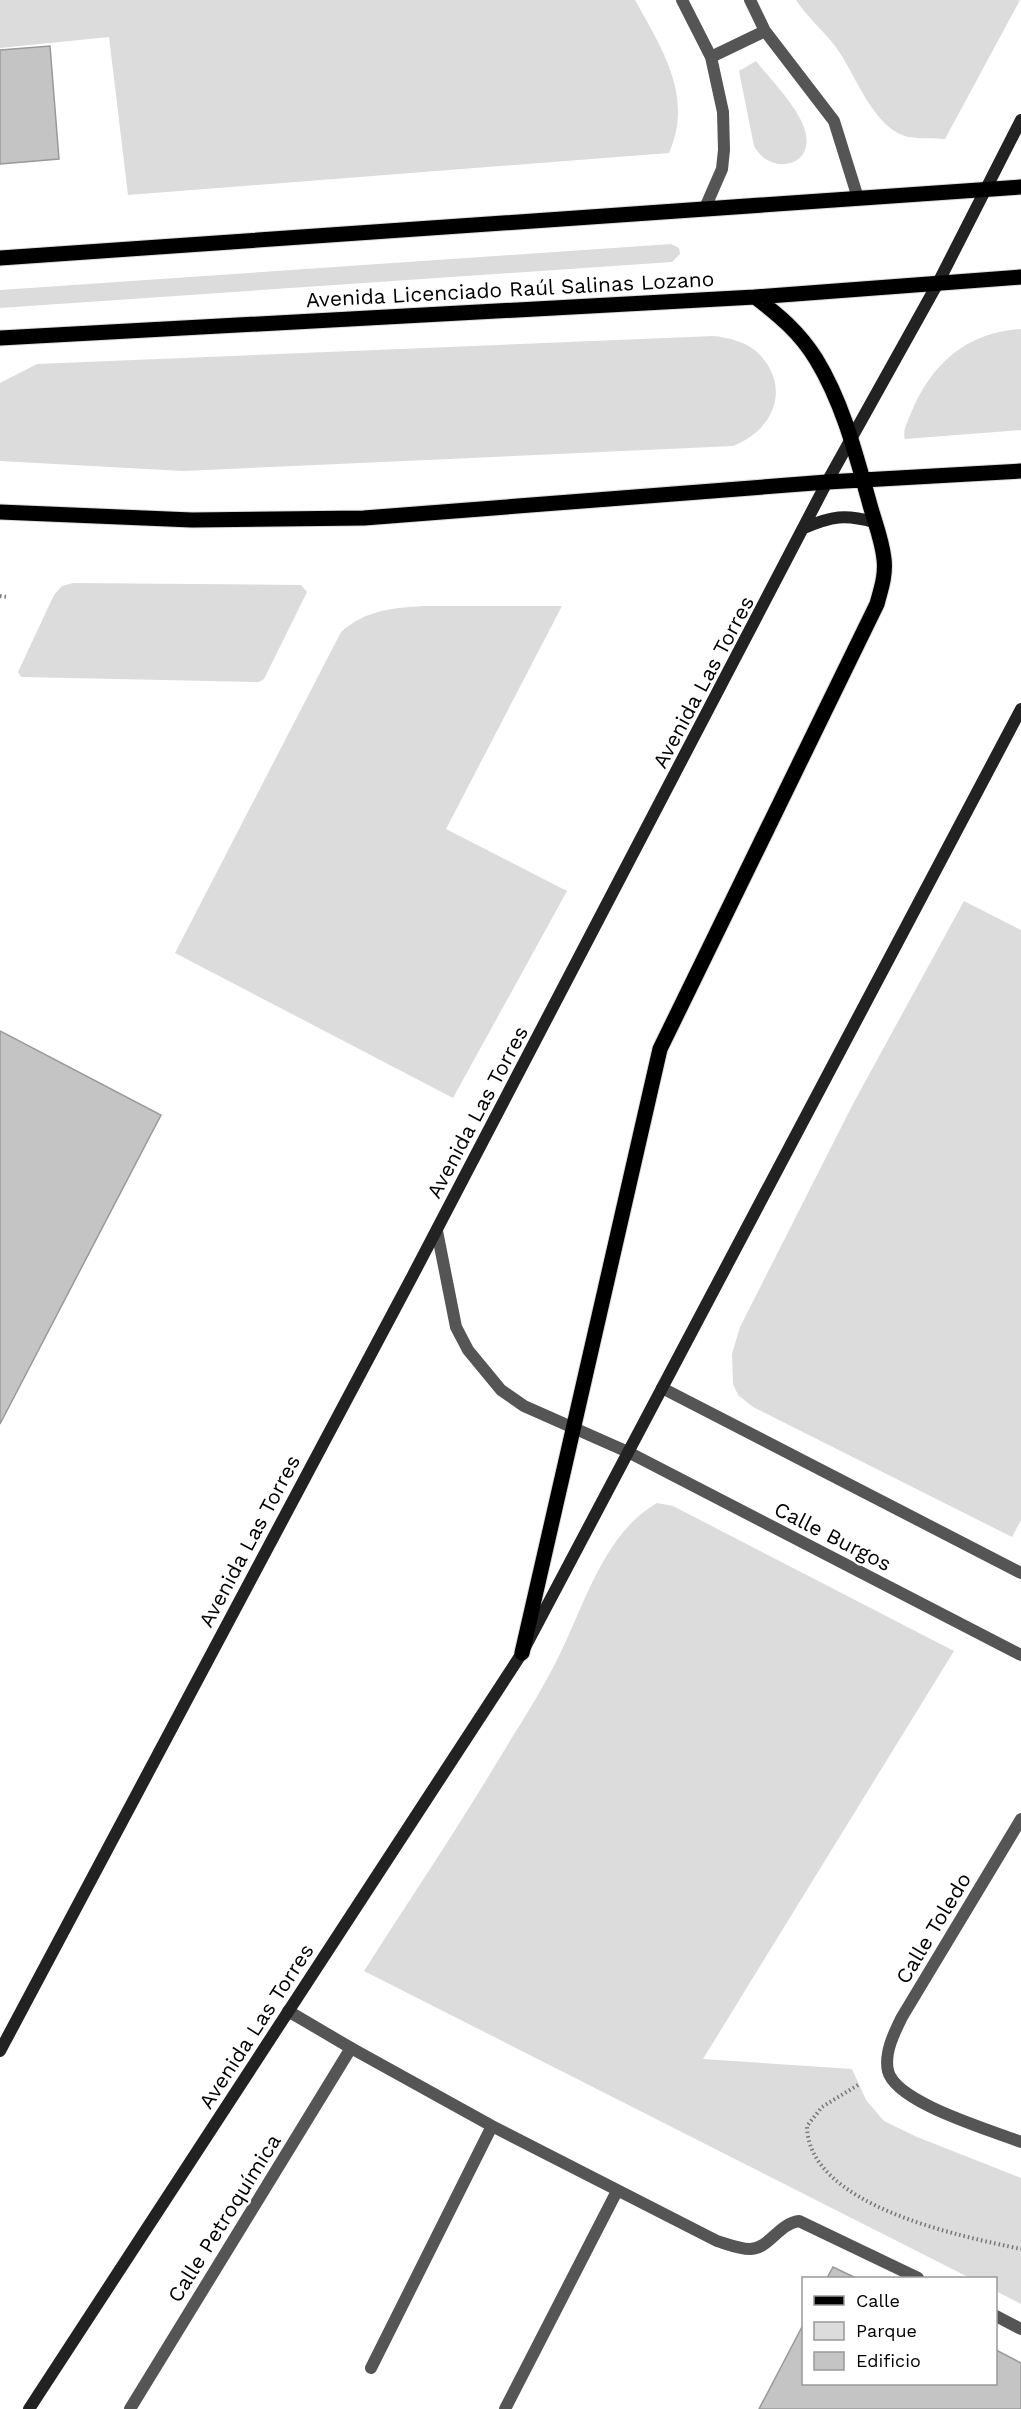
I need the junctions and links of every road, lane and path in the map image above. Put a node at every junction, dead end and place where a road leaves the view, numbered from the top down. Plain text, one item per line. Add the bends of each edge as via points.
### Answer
1 (682, 0) edge
2 (750, 0) edge
3 (765, 31) junction
4 (711, 57) junction
5 (1021, 120) edge
6 (1021, 187) edge
7 (985, 189) junction
8 (858, 198) junction
9 (705, 208) junction
10 (0, 258) edge
11 (1021, 277) edge
12 (939, 281) junction
13 (755, 297) junction
14 (0, 338) edge
15 (851, 437) junction
16 (1021, 471) edge
17 (863, 480) junction
18 (827, 482) junction
19 (0, 512) edge
20 (874, 522) junction
21 (804, 528) junction
22 (0, 596) edge
23 (7, 597) dead end
24 (1021, 709) edge
25 (437, 1231) junction
26 (662, 1388) junction
27 (573, 1430) junction
28 (628, 1452) junction
29 (1021, 1574) edge
30 (522, 1653) junction
31 (1021, 1655) edge
32 (1021, 1819) edge
33 (288, 2011) junction
34 (351, 2048) junction
35 (0, 2051) edge
36 (858, 2085) dead end
37 (492, 2126) junction
38 (1021, 2142) edge
39 (617, 2191) junction
40 (1021, 2249) edge
41 (916, 2277) edge
42 (997, 2317) edge
43 (1021, 2329) edge
44 (371, 2368) dead end
45 (29, 2409) edge
46 (130, 2409) edge
47 (505, 2409) edge

1 - 4 street
2 - 3 street
3 - 4 street
3 - 8 street via 834,122
4 - 9 street via 723,112 724,150 722,168
5 - 7 main road
6 - 7 main road
7 - 8 main road
7 - 12 main road, Avenida Las Torres
8 - 9 main road
9 - 10 main road
11 - 12 main road, Avenida Licenciado Raúl Salinas Lozano
12 - 13 main road, Avenida Licenciado Raúl Salinas Lozano
12 - 15 main road, Avenida Las Torres
13 - 14 main road, Avenida Licenciado Raúl Salinas Lozano
13 - 15 main road via 784,318 816,359
15 - 17 main road
15 - 18 main road, Avenida Las Torres
16 - 17 main road
17 - 18 main road
17 - 20 main road
18 - 19 main road via 364,518 192,520
18 - 21 main road, Avenida Las Torres
20 - 21 main road via 851,516 828,518
20 - 27 main road via 884,560 877,604 660,1049
21 - 25 main road, Avenida Las Torres
22 - 23 path
24 - 26 main road, Avenida Las Torres
25 - 27 street, Calle Burgos via 456,1327 468,1350 501,1390 524,1407
25 - 35 main road, Avenida Las Torres
26 - 28 main road, Avenida Las Torres
26 - 29 street
27 - 28 street, Calle Burgos
27 - 30 main road
28 - 30 main road, Avenida Las Torres
28 - 31 street, Calle Burgos
30 - 33 main road, Avenida Las Torres
32 - 38 street, Calle Toledo via 902,2017 888,2061 892,2079 909,2097
33 - 34 street
33 - 45 main road, Avenida Las Torres
34 - 37 street
34 - 46 street, Calle Petroquímica
36 - 40 path via 822,2107 807,2127 811,2152 821,2168 867,2200 925,2227
37 - 39 street
37 - 44 street
39 - 41 street via 717,2241 750,2249 762,2246 781,2228 798,2222
39 - 47 street
42 - 43 street

